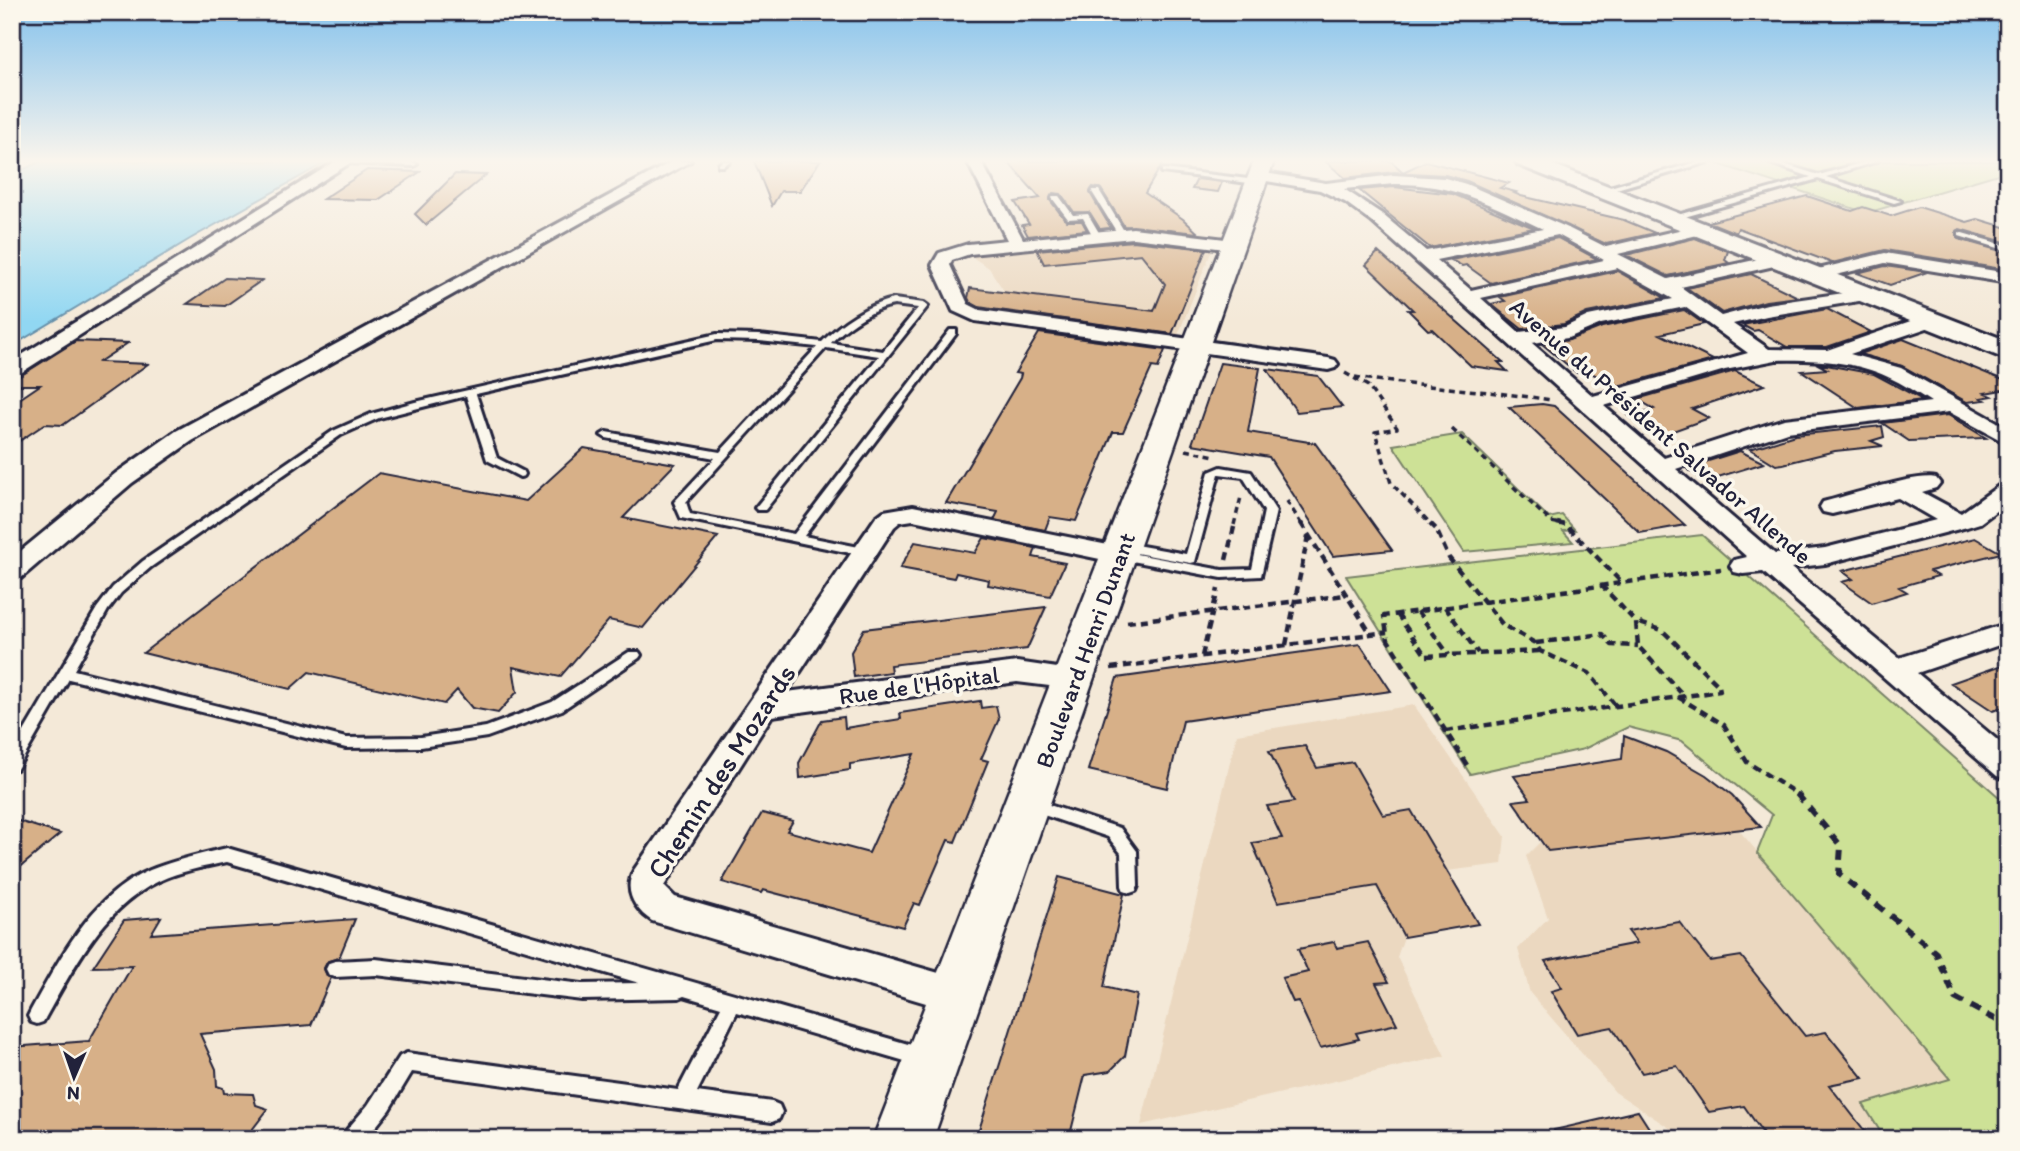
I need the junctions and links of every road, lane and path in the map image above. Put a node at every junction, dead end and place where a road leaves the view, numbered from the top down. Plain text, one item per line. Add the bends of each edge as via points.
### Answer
1 (260, 215) edge
2 (586, 215) edge
3 (1002, 215) edge
4 (1069, 215) edge
5 (1110, 215) edge
6 (1245, 215) edge
7 (1370, 215) edge
8 (1524, 215) edge
9 (1662, 215) edge
10 (1683, 215) edge
11 (1671, 218) junction
12 (1560, 230) junction
13 (1700, 230) junction
14 (1122, 234) junction
15 (1962, 234) dead end
16 (1097, 236) junction
17 (1017, 243) junction
18 (1234, 245) junction
19 (2008, 249) edge
20 (1423, 257) junction
21 (1611, 258) junction
22 (1777, 260) junction
23 (1816, 275) junction
24 (2008, 278) edge
25 (1667, 285) junction
26 (1864, 295) junction
27 (1467, 296) junction
28 (1688, 301) junction
29 (1929, 321) junction
30 (1718, 322) junction
31 (953, 332) dead end
32 (1516, 338) junction
33 (822, 345) junction
34 (1208, 346) junction
35 (2008, 351) edge
36 (885, 354) junction
37 (1764, 355) junction
38 (1835, 358) junction
39 (1328, 364) joint
40 (12, 370) edge
41 (1351, 376) junction
42 (470, 392) junction
43 (1589, 403) junction
44 (1955, 405) junction
45 (1452, 429) dead end
46 (2006, 434) edge
47 (606, 435) dead end
48 (722, 456) junction
49 (1662, 466) junction
50 (520, 474) dead end
51 (1928, 483) dead end
52 (1899, 488) junction
53 (2008, 490) edge
54 (1832, 507) dead end
55 (761, 508) dead end
56 (1958, 522) junction
57 (1308, 535) dead end
58 (797, 538) junction
59 (1121, 551) junction
60 (865, 552) junction
61 (1769, 562) junction
62 (1743, 566) joint
63 (12, 572) edge
64 (1622, 583) junction
65 (1601, 585) junction
66 (1347, 595) dead end
67 (1295, 601) junction
68 (1484, 601) junction
69 (1445, 607) junction
70 (1417, 611) junction
71 (1397, 614) junction
72 (1127, 622) dead end
73 (1636, 622) junction
74 (1387, 632) junction
75 (2008, 632) edge
76 (1535, 643) junction
77 (1286, 645) junction
78 (1638, 646) junction
79 (1541, 651) junction
80 (1479, 654) junction
81 (634, 655) dead end
82 (1450, 655) junction
83 (1896, 670) junction
84 (65, 673) junction
85 (1075, 676) junction
86 (1681, 696) junction
87 (763, 706) junction
88 (1616, 706) junction
89 (1446, 731) junction
90 (12, 765) edge
91 (1467, 765) dead end
92 (2008, 767) edge
93 (1030, 797) junction
94 (1130, 886) dead end
95 (335, 969) dead end
96 (690, 989) junction
97 (956, 994) junction
98 (733, 1002) junction
99 (37, 1016) dead end
100 (2008, 1026) edge
101 (932, 1060) junction
102 (683, 1100) junction
103 (772, 1112) dead end
104 (352, 1139) edge
105 (904, 1139) edge

1 - 40 street
2 - 63 street via 184,436 124,478
3 - 17 street
4 - 16 lane via 1085,216
5 - 14 lane
6 - 18 main road, Boulevard Henri Dunant
7 - 20 street, Avenue du Président Salvador Allende
8 - 12 street
9 - 11 main road
10 - 11 lane
11 - 13 main road
12 - 20 street
12 - 21 street
13 - 21 street
13 - 22 main road
14 - 16 street
14 - 18 street
15 - 19 lane
16 - 17 street
17 - 34 street via 960,250 945,257 941,265 963,310
18 - 34 main road, Boulevard Henri Dunant
20 - 27 street, Avenue du Président Salvador Allende
21 - 25 street
21 - 27 street
22 - 23 main road
22 - 25 street
23 - 24 street via 1885,258
23 - 26 main road
25 - 28 street
26 - 29 main road
26 - 30 street
27 - 32 street, Avenue du Président Salvador Allende
28 - 30 street
28 - 32 street via 1595,320 1545,336
29 - 35 main road
29 - 38 street via 1836,352
30 - 37 street
31 - 58 lane
32 - 43 street, Avenue du Président Salvador Allende
33 - 36 lane
33 - 36 lane via 878,305 924,306
33 - 42 lane via 754,336 717,337
33 - 48 lane
34 - 39 street
34 - 59 main road, Boulevard Henri Dunant
36 - 55 lane
37 - 38 street
37 - 43 street
38 - 44 street via 1894,372
39 - 41 path
41 - 43 path
41 - 68 path via 1368,386 1397,428 1375,432 1391,483 1436,529 1449,558
42 - 50 lane via 492,460
42 - 84 lane via 375,416 337,433 158,557 117,590
43 - 49 street, Avenue du Président Salvador Allende
44 - 46 street
44 - 49 street via 1784,426
45 - 64 path via 1551,522 1566,525
47 - 48 lane
48 - 58 lane via 680,502 685,516
49 - 61 street, Avenue du Président Salvador Allende
51 - 52 street
52 - 54 street
52 - 56 street
53 - 56 street via 1982,512
56 - 61 street via 1825,556
57 - 67 path
58 - 60 lane
59 - 59 lane via 1222,574 1257,573 1270,510 1247,474 1221,470 1214,472 1191,559
59 - 60 street, Chemin des Mozards via 913,513 885,522
59 - 85 main road, Boulevard Henri Dunant
60 - 87 street, Chemin des Mozards
61 - 62 street
61 - 83 street, Avenue du Président Salvador Allende
62 - 64 path
64 - 65 path
65 - 68 path
65 - 73 path
66 - 67 path
67 - 72 path
67 - 77 path
68 - 69 path
68 - 76 path via 1503,625
69 - 70 path
69 - 80 path
70 - 71 path
70 - 82 path
71 - 74 path via 1384,616
71 - 82 path via 1426,656
73 - 78 path
73 - 86 path via 1662,630 1720,691
74 - 77 path
74 - 89 path
75 - 83 street
76 - 78 path via 1602,634 1612,645
76 - 79 path
77 - 85 path
78 - 86 path
79 - 80 path
79 - 88 path via 1589,673
80 - 82 path
81 - 84 lane via 557,706 487,732 421,742 346,743
83 - 92 street, Avenue du Président Salvador Allende
84 - 90 lane
85 - 87 street, Rue de l'Hôpital via 1017,672
85 - 93 main road, Boulevard Henri Dunant
86 - 88 path
86 - 100 path via 1724,725 1747,762 1800,796 1841,846 1839,874 1936,953 1955,998
87 - 97 street, Chemin des Mozards via 646,880 652,902 665,910
88 - 89 path
89 - 91 path
93 - 94 lane via 1114,832 1129,851
93 - 97 main road, Boulevard Henri Dunant
95 - 96 lane via 376,967 582,992
96 - 98 lane
96 - 99 lane via 227,855 165,870 116,898 88,928
97 - 101 main road, Boulevard Henri Dunant
98 - 101 lane
98 - 102 lane
101 - 105 main road, Boulevard Henri Dunant
102 - 103 lane
102 - 104 lane via 407,1062 388,1096

